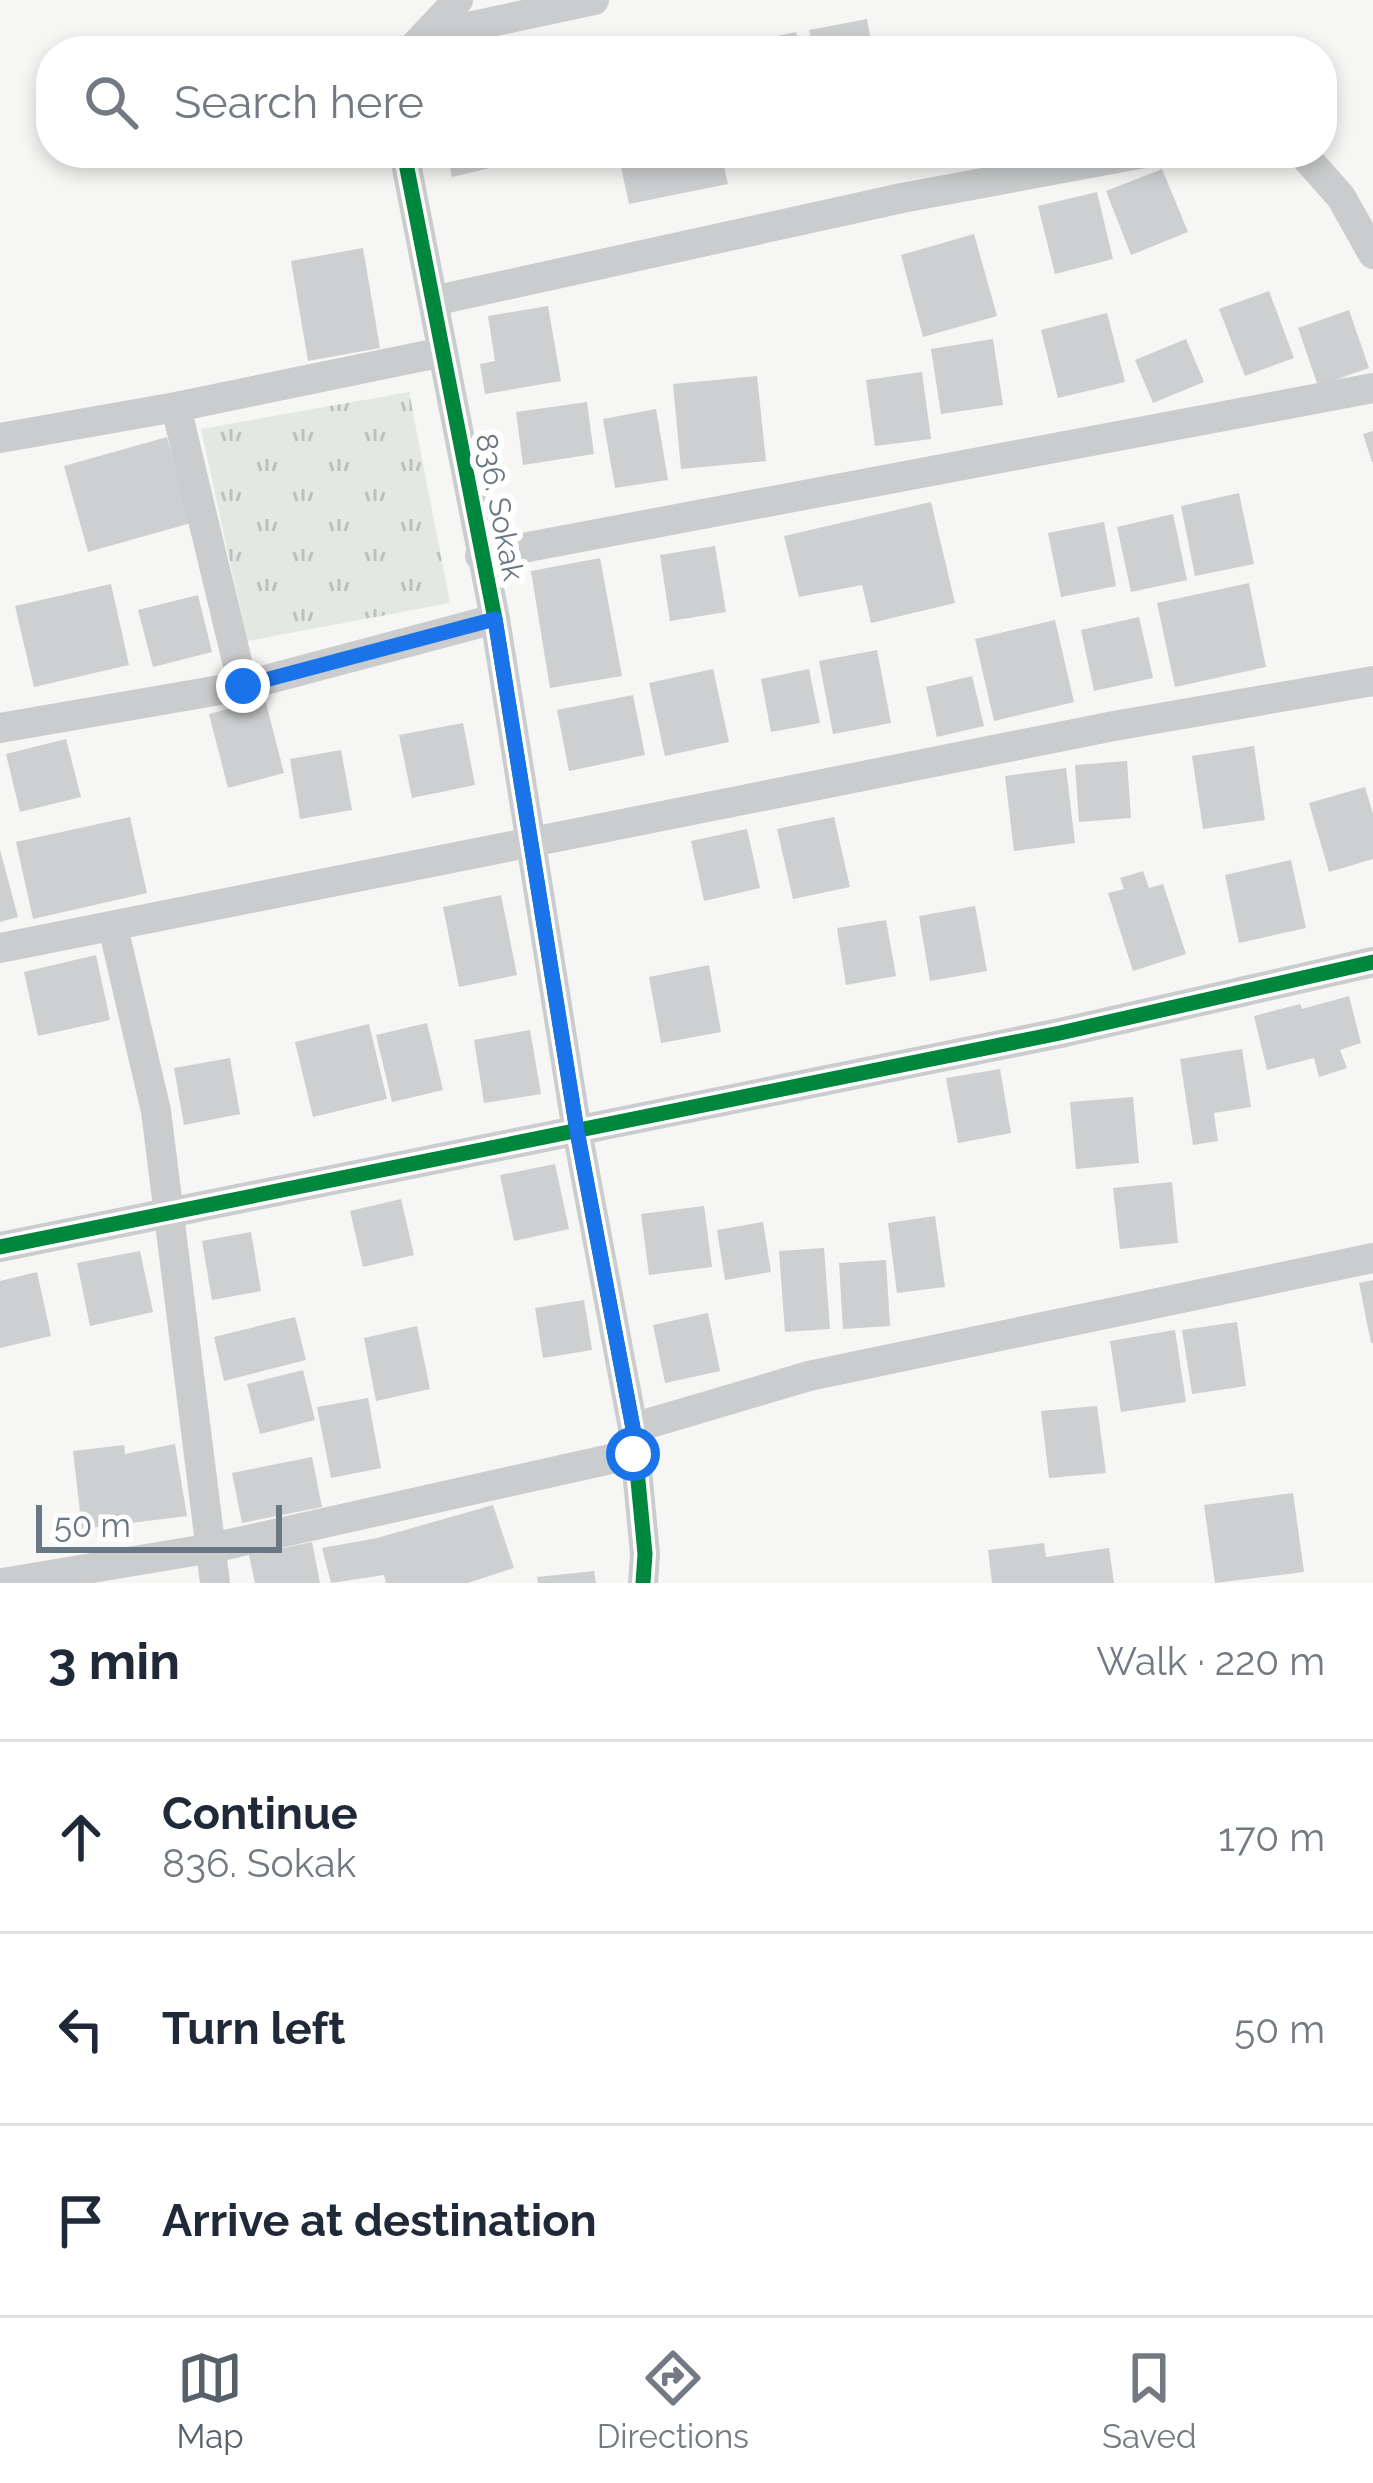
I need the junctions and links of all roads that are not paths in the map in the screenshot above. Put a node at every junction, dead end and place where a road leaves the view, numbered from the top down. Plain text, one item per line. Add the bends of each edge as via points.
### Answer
1 (458, 0) edge
2 (594, 0) edge
3 (425, 36) edge
4 (447, 36) edge
5 (407, 168) edge
6 (1063, 168) edge
7 (1315, 168) edge
8 (1373, 254) edge
9 (433, 301) junction
10 (443, 352) junction
11 (1373, 388) edge
12 (176, 407) junction
13 (0, 438) edge
14 (480, 556) junction
15 (495, 619) junction
16 (1373, 681) edge
17 (243, 686) junction
18 (0, 728) edge
19 (529, 841) junction
20 (113, 926) junction
21 (0, 948) edge
22 (1373, 962) edge
23 (577, 1131) junction
24 (167, 1211) junction
25 (0, 1247) edge
26 (1373, 1258) edge
27 (633, 1441) junction
28 (212, 1548) junction
29 (2, 1583) edge
30 (215, 1583) edge
31 (643, 1583) edge

1 - 3 street
2 - 4 street
5 - 9 street, 836. Sokak
6 - 9 street
7 - 8 street
9 - 10 street, 836. Sokak
10 - 12 street
10 - 14 street, 836. Sokak
11 - 14 street
12 - 13 street
12 - 17 street
14 - 15 street, 836. Sokak
15 - 17 street
15 - 19 street, 836. Sokak
16 - 19 street
17 - 18 street
19 - 20 street
19 - 23 street, 836. Sokak
20 - 21 street
20 - 24 street via 155,1111
22 - 23 street
23 - 24 street
23 - 27 street, 836. Sokak
24 - 25 street
24 - 28 street
26 - 27 street via 809,1376
27 - 28 street
27 - 31 street, 836. Sokak
28 - 29 street
28 - 30 street

